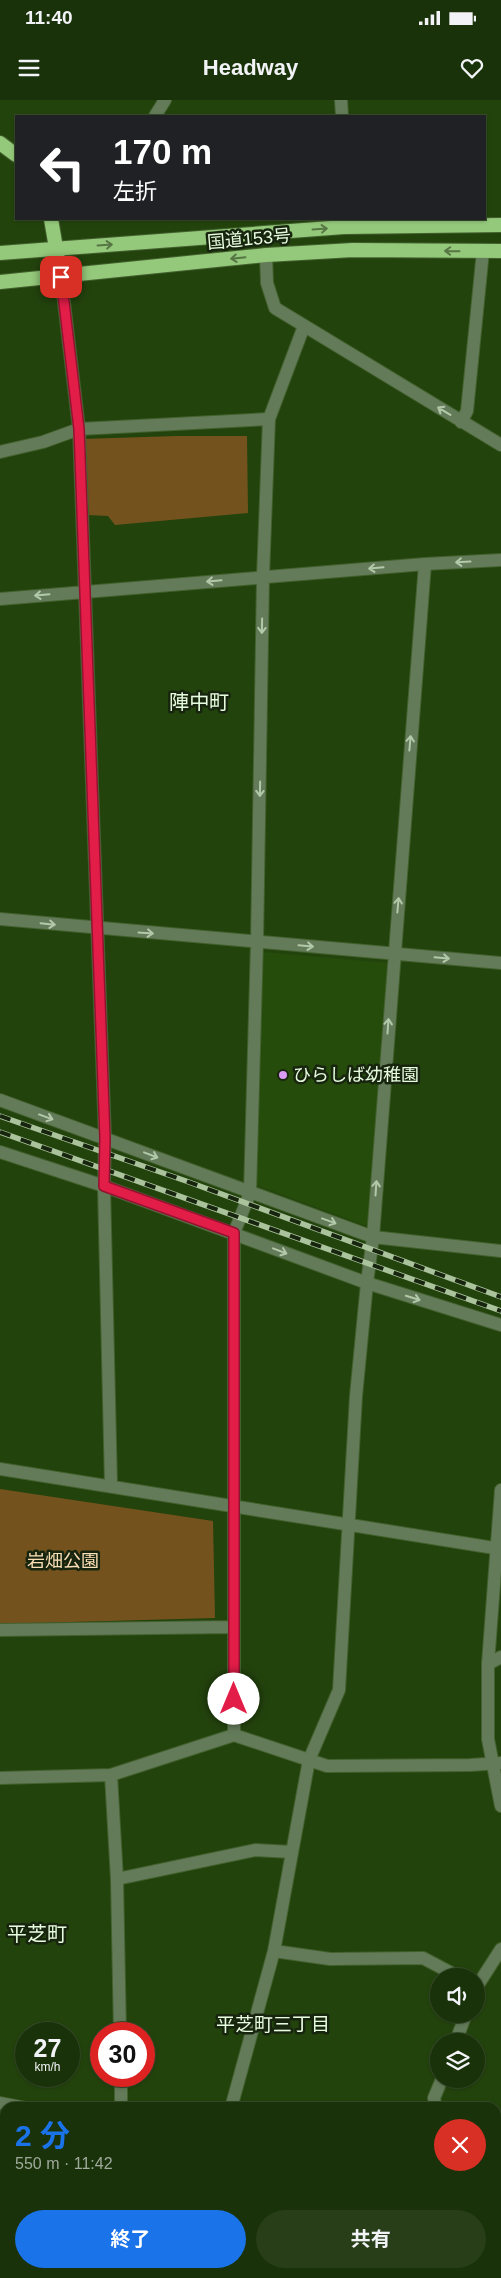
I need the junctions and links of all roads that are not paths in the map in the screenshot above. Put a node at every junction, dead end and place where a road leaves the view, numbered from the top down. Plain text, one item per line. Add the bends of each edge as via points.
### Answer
1 (165, 100) edge
2 (341, 100) edge
3 (156, 115) edge
4 (342, 115) edge
5 (0, 143) edge
6 (15, 154) edge
7 (50, 220) edge
8 (344, 223) edge
9 (501, 225) edge
10 (56, 249) junction
11 (483, 251) junction
12 (501, 251) edge
13 (0, 253) edge
14 (266, 255) junction
15 (61, 277) junction
16 (0, 282) edge
17 (304, 326) junction
18 (269, 419) junction
19 (461, 422) junction
20 (79, 429) junction
21 (501, 445) edge
22 (0, 452) edge
23 (501, 560) edge
24 (425, 564) junction
25 (263, 577) junction
26 (84, 592) junction
27 (0, 599) edge
28 (0, 919) edge
29 (98, 929) junction
30 (257, 942) junction
31 (394, 954) junction
32 (501, 963) edge
33 (0, 1100) edge
34 (105, 1138) junction
35 (0, 1152) edge
36 (104, 1186) junction
37 (250, 1193) junction
38 (234, 1233) junction
39 (372, 1237) junction
40 (501, 1252) edge
41 (367, 1283) junction
42 (501, 1325) edge
43 (0, 1469) edge
44 (111, 1486) junction
45 (501, 1490) edge
46 (234, 1506) junction
47 (350, 1525) junction
48 (499, 1549) edge
49 (234, 1627) junction
50 (0, 1630) edge
51 (501, 1657) edge
52 (488, 1664) junction
53 (234, 1735) junction
54 (309, 1760) junction
55 (496, 1763) edge
56 (111, 1775) junction
57 (0, 1778) edge
58 (501, 1806) edge
59 (292, 1852) junction
60 (117, 1879) junction
61 (501, 1949) edge
62 (274, 1951) junction
63 (442, 1968) edge
64 (485, 1973) edge
65 (120, 2022) edge
66 (121, 2087) edge
67 (438, 2088) edge
68 (121, 2102) edge
69 (233, 2102) edge
70 (435, 2102) edge

1 - 3 street
2 - 4 street
5 - 6 highway
7 - 10 highway
8 - 9 highway, 国道153号
10 -> 8 highway, 国道153号
10 - 13 highway, 国道153号
10 - 15 highway
11 - 12 highway, 国道153号
11 -> 14 highway, 国道153号 via 353,250
11 - 19 street via 467,411
14 -> 15 highway, 国道153号
14 - 17 street via 267,283 275,308
15 - 16 highway, 国道153号
15 - 20 street
17 - 18 street
19 -> 17 street
18 - 20 street
18 - 25 street
19 - 21 street
20 - 22 street
20 - 26 street
23 -> 24 street
24 -> 25 street
31 -> 24 street
25 -> 26 street
25 -> 30 street
26 -> 27 street
26 - 29 street
28 -> 29 street
29 -> 30 street
29 - 34 street
30 -> 31 street
30 - 37 street
31 -> 32 street
39 -> 31 street
33 -> 34 street
34 - 36 street
34 -> 37 street
35 - 36 street
36 - 38 street
36 - 44 street
37 - 38 street
37 -> 39 street
38 -> 41 street
38 - 46 street
39 - 40 street
39 - 41 street
41 -> 42 street
41 - 47 street via 356,1396
43 - 44 street
44 - 46 street
45 - 48 street
46 - 47 street
46 - 49 street
47 - 48 street
47 - 54 street via 339,1690
48 - 52 street
49 - 50 street
49 - 53 street
51 - 52 street
52 - 55 street via 488,1738
53 - 54 street
53 - 56 street
54 - 55 street via 327,1766
54 - 59 street
55 - 58 street
56 - 57 street
56 - 60 street
59 - 60 street via 255,1850
59 - 62 street
60 - 65 street
61 - 64 street
62 - 63 street via 330,1959 423,1958
62 - 69 street
66 - 68 street
67 - 70 street

